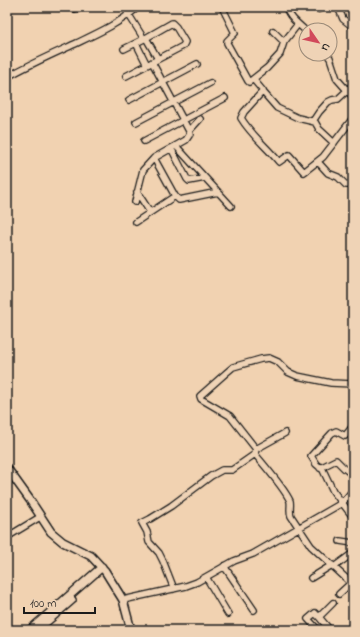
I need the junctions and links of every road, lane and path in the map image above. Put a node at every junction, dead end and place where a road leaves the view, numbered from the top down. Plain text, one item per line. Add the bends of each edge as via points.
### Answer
1 (124, 7) edge
2 (138, 7) edge
3 (222, 7) edge
4 (286, 7) edge
5 (338, 7) edge
6 (130, 14) junction
7 (298, 24) joint
8 (353, 27) edge
9 (273, 31) dead end
10 (145, 38) junction
11 (284, 42) junction
12 (136, 43) junction
13 (124, 49) dead end
14 (152, 62) junction
15 (331, 62) edge
16 (197, 64) dead end
17 (126, 76) dead end
18 (7, 77) edge
19 (253, 79) junction
20 (210, 82) dead end
21 (162, 83) junction
22 (353, 85) edge
23 (347, 91) junction
24 (263, 92) junction
25 (353, 97) edge
26 (225, 98) dead end
27 (129, 100) dead end
28 (173, 102) junction
29 (353, 118) edge
30 (183, 120) junction
31 (200, 120) dead end
32 (313, 121) junction
33 (136, 122) dead end
34 (189, 131) junction
35 (144, 141) dead end
36 (334, 143) junction
37 (174, 147) junction
38 (154, 158) junction
39 (318, 162) junction
40 (205, 178) junction
41 (353, 183) edge
42 (137, 192) junction
43 (218, 192) junction
44 (175, 196) junction
45 (135, 202) dead end
46 (231, 206) dead end
47 (150, 212) junction
48 (136, 222) dead end
49 (353, 384) edge
50 (353, 426) edge
51 (285, 433) dead end
52 (255, 452) junction
53 (7, 468) edge
54 (320, 468) junction
55 (353, 475) edge
56 (353, 490) edge
57 (342, 503) junction
58 (40, 517) junction
59 (353, 518) edge
60 (299, 529) junction
61 (7, 537) edge
62 (340, 541) dead end
63 (353, 543) edge
64 (353, 553) edge
65 (224, 566) junction
66 (333, 566) junction
67 (104, 569) junction
68 (206, 577) junction
69 (310, 578) dead end
70 (352, 583) edge
71 (174, 589) junction
72 (339, 594) dead end
73 (123, 600) junction
74 (333, 603) dead end
75 (254, 610) dead end
76 (228, 614) dead end
77 (319, 617) junction
78 (328, 628) edge
79 (30, 630) edge
80 (37, 630) edge
81 (131, 630) edge
82 (320, 630) edge

1 - 6 street
2 - 6 street
3 - 19 street via 235,33 227,44 248,81
4 - 7 street
5 - 8 street via 343,19
6 - 10 street
6 - 18 street via 103,31
7 - 11 street
9 - 11 street
10 - 12 street
10 - 14 street
10 - 14 street via 172,23 185,41 183,46
11 - 19 street via 280,54
12 - 13 street
12 - 14 street
14 - 17 street
14 - 21 street
15 - 23 street via 337,79
16 - 21 street
19 - 24 street
20 - 28 street
21 - 27 street
21 - 28 street
22 - 23 street
23 - 25 street
23 - 32 street via 338,99 328,102
24 - 32 street via 277,108 298,118
24 - 39 street via 242,116 249,130 270,149 279,162 289,155 304,172
26 - 30 street
28 - 30 street
28 - 33 street
29 - 36 street
30 - 34 street
30 - 35 street
31 - 34 street
32 - 36 street
34 - 37 street via 188,138
36 - 39 street
37 - 38 street
37 - 40 street
37 - 40 street via 189,181
38 - 42 street via 143,170
38 - 44 street
39 - 41 street via 328,173 338,177 346,185
40 - 43 street
42 - 45 street
42 - 47 street
43 - 44 street via 181,200
43 - 46 street
44 - 47 street
47 - 48 street
49 - 52 street via 331,383 297,376 269,358 233,367 200,398 230,416
50 - 54 street via 345,436 336,431 332,433 311,456
51 - 52 street
52 - 60 street via 290,500 290,514
52 - 71 street via 232,470 216,473 171,506 142,523 149,542 163,561
53 - 58 street
54 - 55 street via 336,460
54 - 57 street
56 - 57 street
57 - 59 street
57 - 60 street
58 - 61 street
58 - 67 street via 58,539 85,552
60 - 65 street via 253,554
60 - 66 street via 311,546
62 - 63 street
64 - 66 street
65 - 68 street
65 - 75 street
66 - 69 street
66 - 70 street
67 - 73 street
67 - 79 street
67 - 80 street
68 - 71 street
68 - 76 street
70 - 72 street
71 - 73 street
73 - 81 street
74 - 77 street
77 - 78 street
77 - 82 street via 314,613 308,619
78 - 82 street

